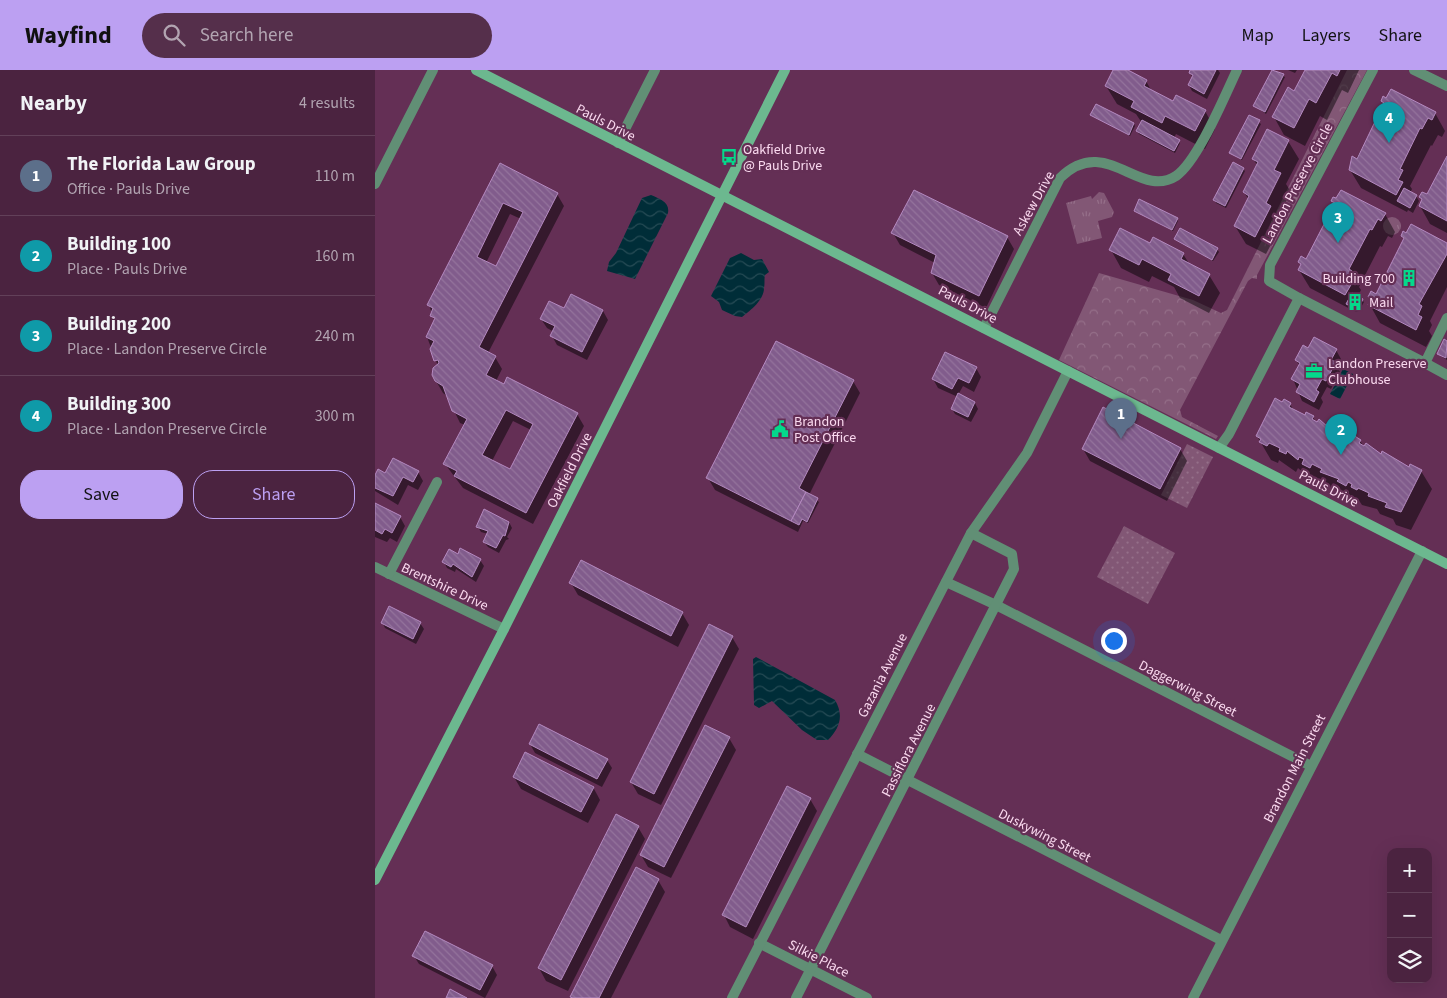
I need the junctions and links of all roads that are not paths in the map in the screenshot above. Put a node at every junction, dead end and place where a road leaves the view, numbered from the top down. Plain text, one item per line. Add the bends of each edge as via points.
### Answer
1 (433, 70) edge
2 (475, 70) edge
3 (655, 70) edge
4 (785, 70) edge
5 (1237, 70) edge
6 (1373, 70) edge
7 (1415, 70) edge
8 (1447, 86) edge
9 (618, 143) junction
10 (375, 184) edge
11 (721, 196) junction
12 (1299, 298) junction
13 (1447, 318) edge
14 (984, 328) junction
15 (1425, 363) junction
16 (1068, 371) junction
17 (1447, 374) edge
18 (1219, 448) junction
19 (437, 482) dead end
20 (971, 533) junction
21 (1421, 551) junction
22 (1447, 564) edge
23 (375, 567) edge
24 (389, 574) junction
25 (946, 582) junction
26 (996, 606) junction
27 (504, 629) junction
28 (857, 754) junction
29 (1311, 766) junction
30 (908, 781) junction
31 (376, 875) edge
32 (1221, 940) junction
33 (759, 942) junction
34 (811, 970) junction
35 (732, 998) edge
36 (797, 998) edge
37 (867, 998) edge
38 (1193, 998) edge

1 - 10 street
2 - 9 street, Pauls Drive
3 - 9 street
4 - 11 street, Oakfield Drive
5 - 14 street, Askew Drive via 1198,149 1175,176 1156,181 1144,179 1113,164 1091,162 1071,167 1060,178
6 - 12 street, Landon Preserve Circle via 1270,264 1269,281
7 - 8 street
9 - 11 street, Pauls Drive
11 - 14 street, Pauls Drive
11 - 27 street, Oakfield Drive
12 - 15 street, Landon Preserve Circle
12 - 18 street
13 - 15 street
14 - 16 street, Pauls Drive
15 - 17 street, Landon Preserve Circle
16 - 18 street, Pauls Drive
16 - 20 street, Gazania Avenue via 1027,453
18 - 21 street, Pauls Drive
19 - 24 street
20 - 25 street, Gazania Avenue
20 - 26 street, Passiflora Avenue via 1012,554 1014,569
21 - 22 street, Pauls Drive
21 - 29 street, Brandon Main Street
23 - 24 street, Brentshire Drive
24 - 27 street, Brentshire Drive
25 - 26 street, Daggerwing Street
25 - 28 street, Gazania Avenue
26 - 29 street, Daggerwing Street
26 - 30 street, Passiflora Avenue
27 - 31 street, Oakfield Drive
28 - 30 street, Duskywing Street
28 - 33 street, Gazania Avenue
29 - 32 street, Brandon Main Street
30 - 32 street, Duskywing Street
30 - 34 street, Passiflora Avenue
32 - 38 street, Brandon Main Street
33 - 34 street, Silkie Place
33 - 35 street, Gazania Avenue
34 - 36 street, Passiflora Avenue
34 - 37 street, Silkie Place

